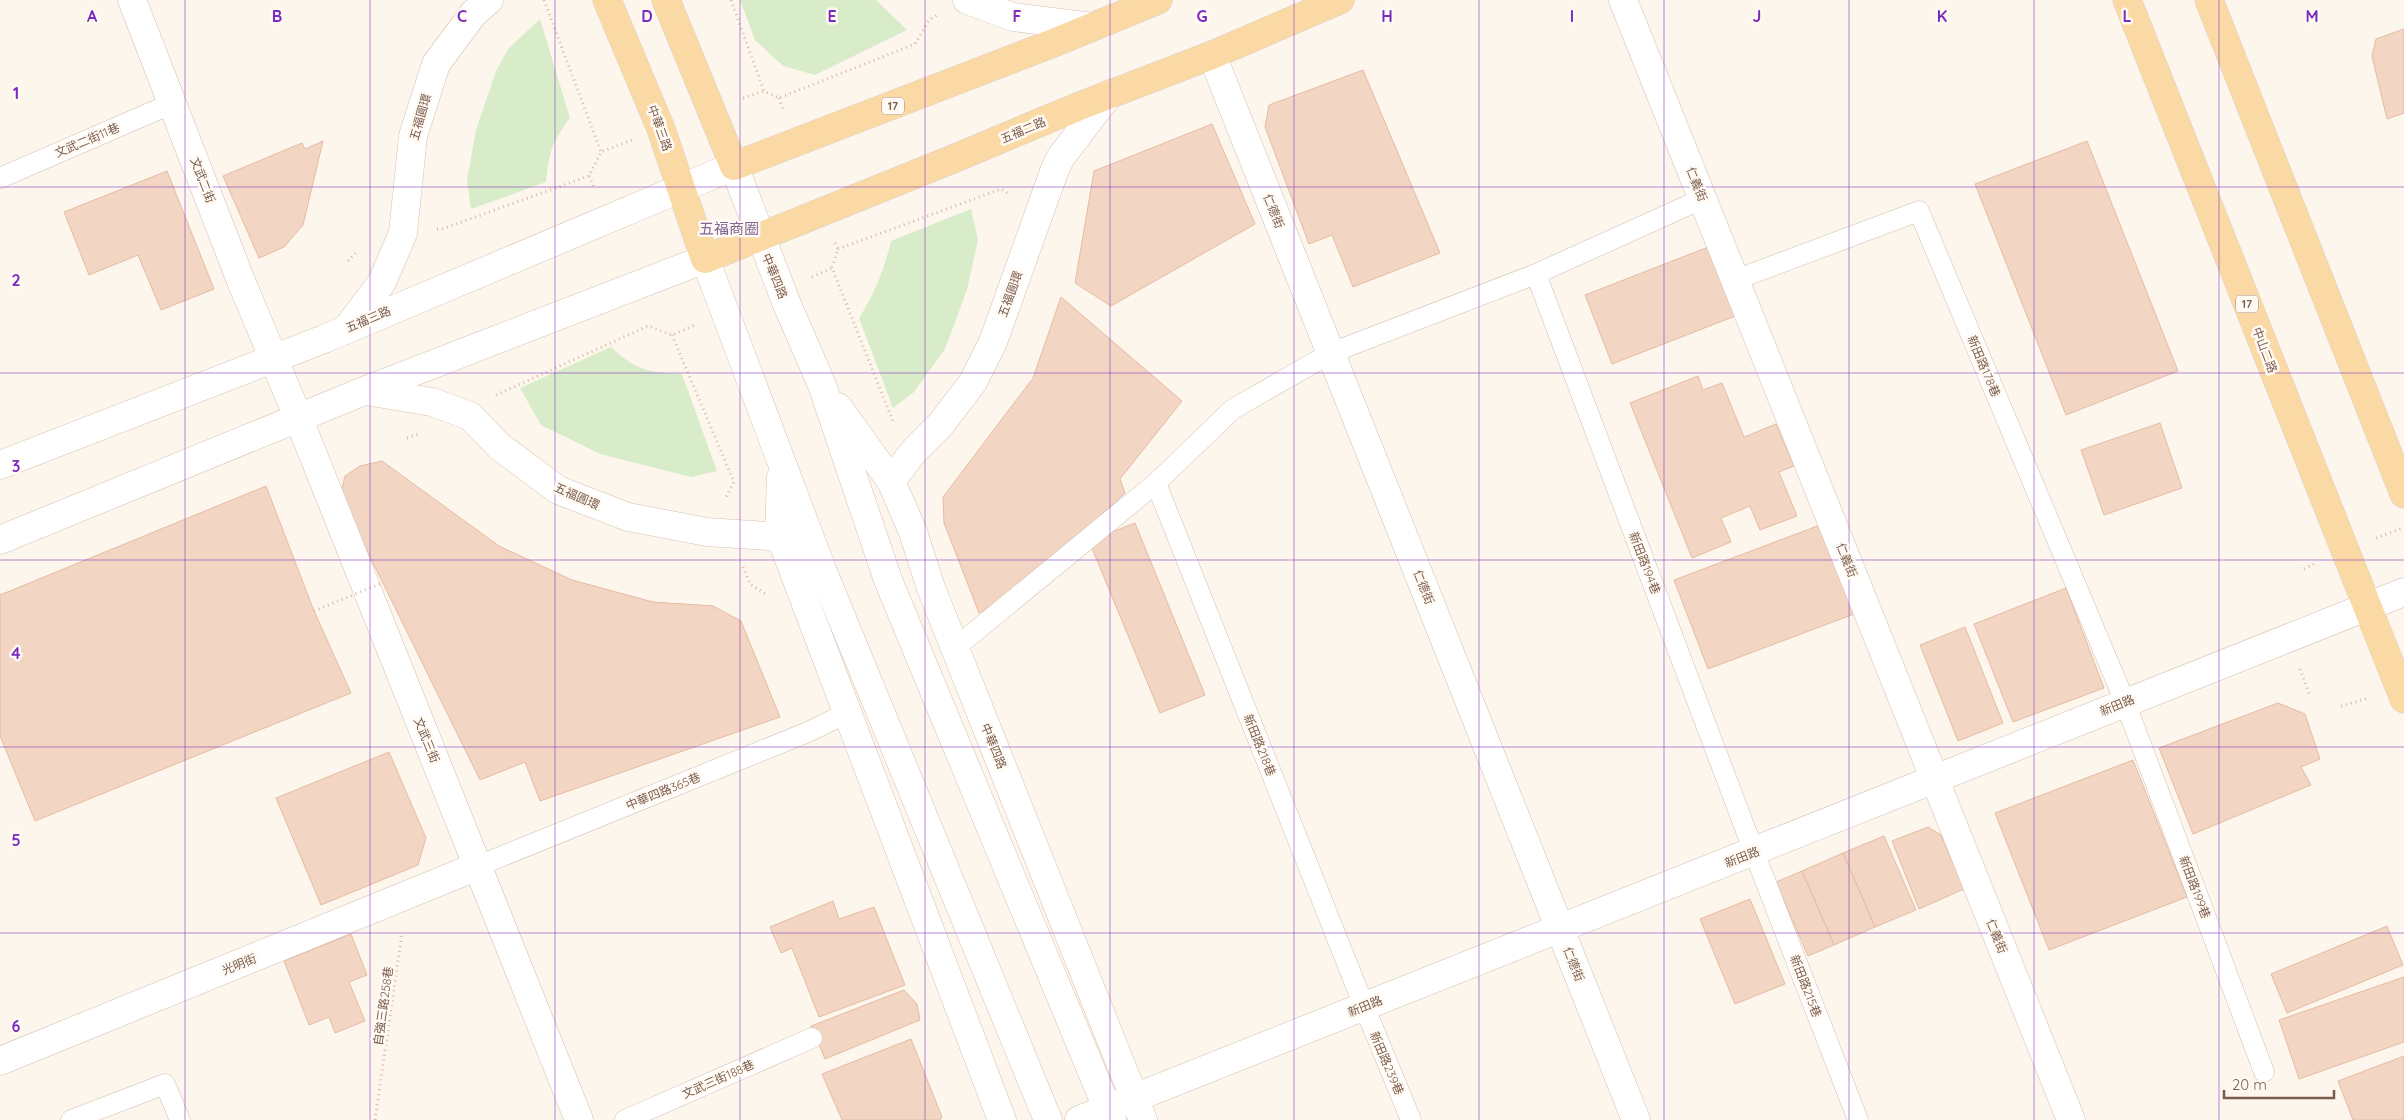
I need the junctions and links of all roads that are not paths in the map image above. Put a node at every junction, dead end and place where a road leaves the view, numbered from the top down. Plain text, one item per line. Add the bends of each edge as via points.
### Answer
1 (132, 0) edge
2 (489, 0) edge
3 (607, 0) edge
4 (666, 0) edge
5 (967, 0) edge
6 (1158, 0) edge
7 (1340, 0) edge
8 (1623, 0) edge
9 (2127, 0) edge
10 (2209, 0) edge
11 (1092, 27) junction
12 (1212, 55) junction
13 (1109, 94) junction
14 (173, 103) junction
15 (734, 166) junction
16 (0, 178) edge
17 (681, 187) junction
18 (1702, 198) junction
19 (760, 238) junction
20 (705, 259) junction
21 (1536, 274) junction
22 (1735, 280) junction
23 (347, 329) junction
24 (1331, 353) junction
25 (274, 359) junction
26 (822, 385) junction
27 (364, 391) junction
28 (298, 418) junction
29 (781, 463) junction
30 (0, 465) edge
31 (891, 481) junction
32 (1156, 482) junction
33 (2404, 494) edge
34 (781, 538) junction
35 (0, 540) edge
36 (812, 546) junction
37 (2404, 592) edge
38 (2366, 608) junction
39 (955, 648) junction
40 (2404, 699) edge
41 (2125, 702) junction
42 (847, 713) junction
43 (1934, 778) junction
44 (1754, 852) junction
45 (478, 866) junction
46 (1559, 928) junction
47 (1364, 1006) junction
48 (812, 1038) dead end
49 (0, 1061) edge
50 (2264, 1072) dead end
51 (1139, 1109) edge
52 (1110, 1114) edge
53 (71, 1120) edge
54 (180, 1120) edge
55 (579, 1120) edge
56 (625, 1120) edge
57 (1002, 1120) edge
58 (1048, 1120) edge
59 (1079, 1120) edge
60 (1411, 1120) edge
61 (1636, 1120) edge
62 (1858, 1120) edge
63 (2071, 1120) edge

1 - 14 street, 文武二街
2 - 23 street, 五福圓環 via 473,14 436,64 413,136 403,233 382,282
3 - 17 main road, 中華三路 via 652,106
4 - 15 main road
5 - 11 street via 1014,17
6 - 11 main road, 17
7 - 12 main road, 五福二路
8 - 18 street, 仁義街
9 - 38 main road, 中山二路 / 17
10 - 33 main road
11 - 15 main road, 17
12 - 13 main road, 五福二路
12 - 24 street, 仁德街
13 - 19 main road, 五福二路
13 - 31 street, 五福圓環 via 1055,169 993,342 972,382 941,424
14 - 16 lane, 文武二街11巷
14 - 25 street, 文武二街
15 - 17 street, 五福三路
15 - 19 street, 中華四路
17 - 20 main road, 中華三路
17 - 23 street, 五福三路
18 - 21 lane
18 - 22 street, 仁義街
19 - 20 main road, 五福二路
19 - 26 street, 中華四路
20 - 27 street
20 - 29 street
21 - 24 lane
21 - 44 lane, 新田路194巷
22 - 41 lane, 新田路178巷 via 1919,211
22 - 43 street, 仁義街
23 - 25 street, 五福三路
24 - 32 lane via 1233,409
24 - 46 street, 仁德街
25 - 28 street, 文武三街
25 - 30 street, 五福三路
26 - 31 street, 中華四路
26 - 52 street, 中華四路 via 888,580
27 - 28 street
27 - 34 street, 五福圓環 via 432,402 470,416 499,446 558,490 628,517 708,532
28 - 35 street
28 - 45 street, 文武三街
29 - 34 street
29 - 36 street
31 - 39 street, 中華四路
32 - 39 lane
32 - 47 lane, 新田路218巷
34 - 36 street, 五福圓環
34 - 42 street
36 - 58 street
37 - 38 street, 新田路
38 - 40 main road, 中山二路 / 17
38 - 41 street, 新田路
39 - 51 street, 中華四路
41 - 43 street, 新田路
41 - 50 lane, 新田路199巷
42 - 45 lane, 中華四路365巷 via 808,732
42 - 57 street
43 - 44 street, 新田路
43 - 63 street, 仁義街
44 - 46 street, 新田路
44 - 62 lane, 新田路215巷
45 - 49 street, 光明街
45 - 55 street, 文武三街
46 - 47 street, 新田路
46 - 61 street, 仁德街
47 - 51 street, 新田路
47 - 60 lane, 新田路239巷
48 - 56 lane, 文武三街188巷
51 - 52 street, 新田路
52 - 59 street, 新田路
53 - 54 lane via 165,1084

